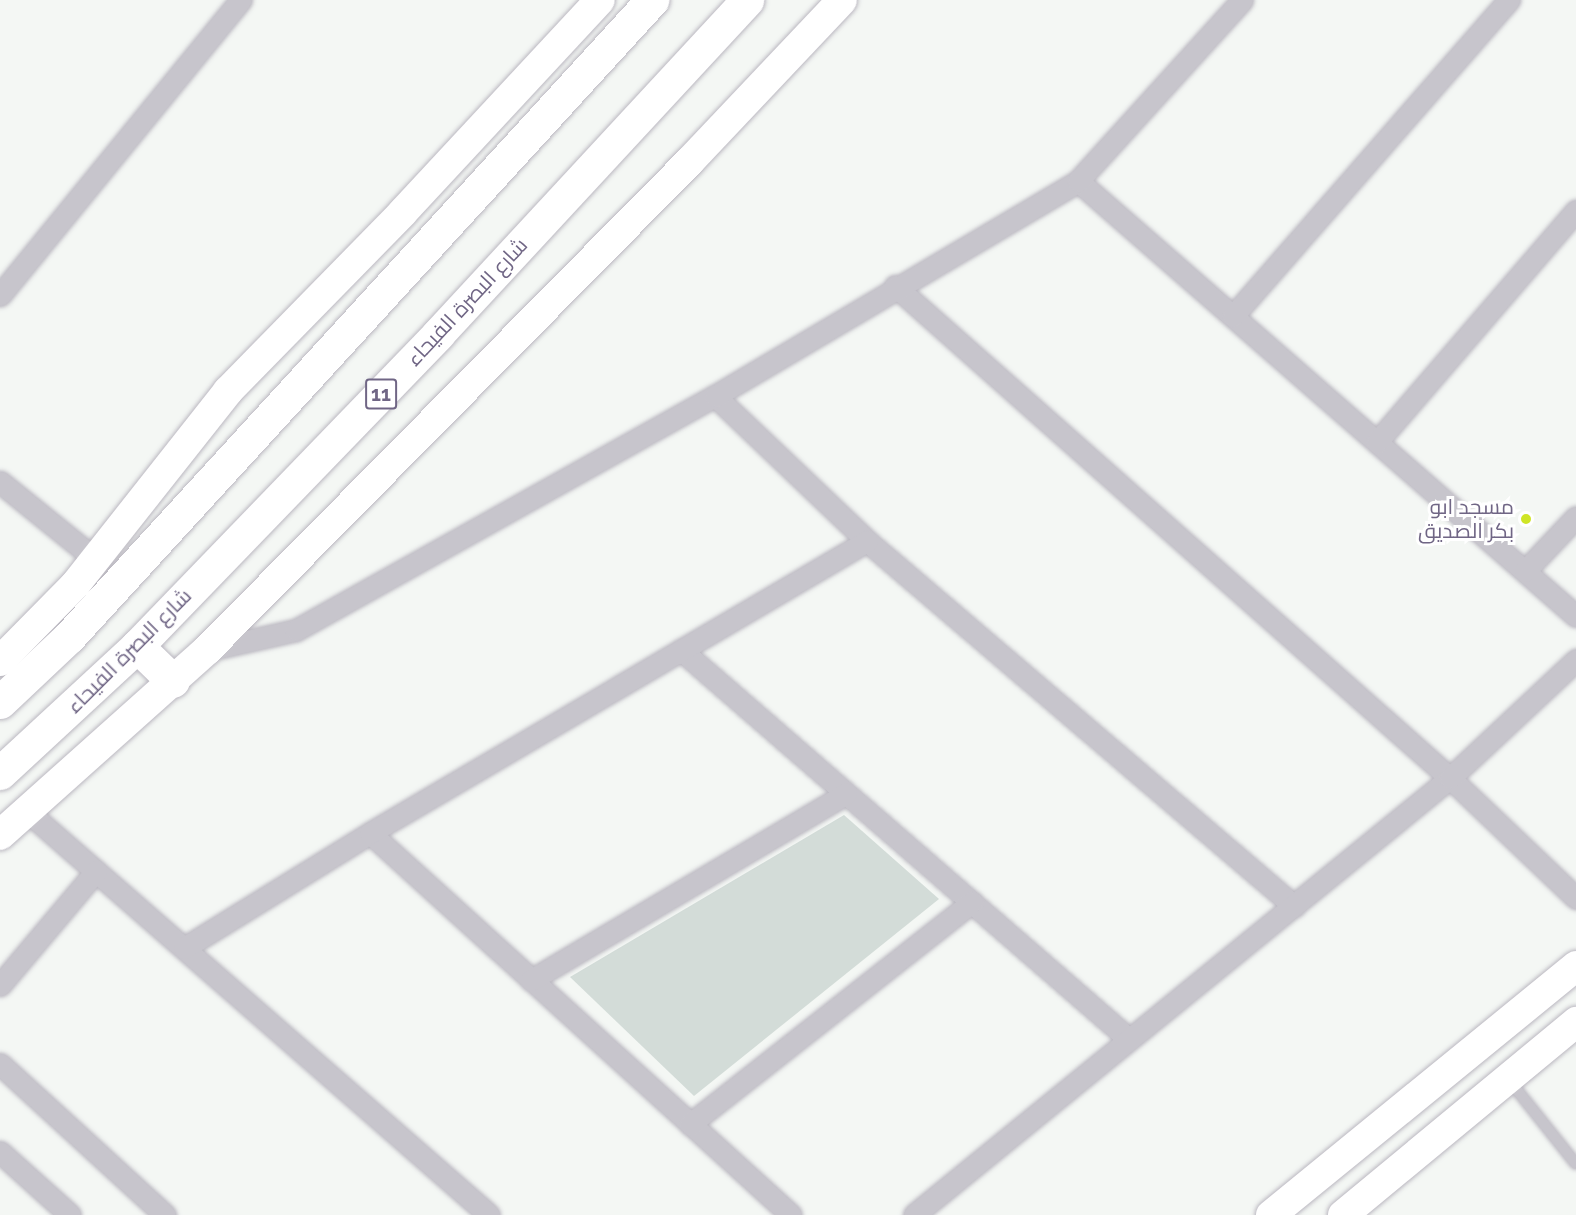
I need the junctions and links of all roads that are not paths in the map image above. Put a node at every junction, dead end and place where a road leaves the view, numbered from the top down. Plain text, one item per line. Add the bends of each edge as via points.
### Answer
1 (241, 0) edge
2 (600, 0) edge
3 (652, 0) edge
4 (747, 0) edge
5 (842, 0) edge
6 (1242, 0) edge
7 (1509, 0) edge
8 (1078, 181) junction
9 (1576, 211) edge
10 (895, 286) junction
11 (1, 292) edge
12 (1233, 316) junction
13 (715, 396) junction
14 (1377, 442) junction
15 (0, 482) edge
16 (1576, 517) edge
17 (867, 541) junction
18 (95, 559) junction
19 (1525, 571) junction
20 (1576, 616) edge
21 (136, 646) junction
22 (207, 650) junction
23 (681, 650) junction
24 (5, 652) edge
25 (1576, 660) edge
26 (173, 681) junction
27 (0, 702) edge
28 (0, 773) edge
29 (1450, 778) junction
30 (846, 794) junction
31 (28, 812) junction
32 (370, 833) junction
33 (0, 835) edge
34 (96, 871) junction
35 (1576, 898) edge
36 (972, 902) junction
37 (1294, 906) junction
38 (184, 948) junction
39 (1576, 966) edge
40 (531, 980) junction
41 (0, 985) edge
42 (1576, 1022) edge
43 (1130, 1039) junction
44 (0, 1064) edge
45 (1508, 1078) junction
46 (690, 1124) junction
47 (0, 1152) edge
48 (1576, 1164) edge
49 (485, 1214) edge
50 (70, 1215) edge
51 (165, 1215) edge
52 (791, 1215) edge
53 (914, 1215) edge
54 (1271, 1215) edge
55 (1343, 1215) edge

1 - 11 street
2 - 18 main road via 403,212 228,390
3 - 27 highway via 69,637
4 - 21 highway, شارع البصرة الفيحاء / 11 via 438,334
5 - 22 main road via 690,161
6 - 8 street
7 - 12 street
8 - 10 street
8 - 12 street
9 - 14 street
10 - 13 street
10 - 29 street
12 - 14 street
13 - 17 street
13 - 22 street via 296,630
14 - 19 street
15 - 18 street
16 - 19 street
17 - 23 street
17 - 37 street
18 - 24 main road
19 - 20 street
21 - 26 highway
21 - 28 highway, شارع البصرة الفيحاء / 11
22 - 26 main road
23 - 30 street
23 - 32 street
25 - 29 street
26 - 31 main road
29 - 35 street
29 - 37 street
30 - 36 street
30 - 40 street
31 - 33 main road
31 - 34 street
32 - 38 street
32 - 40 street
34 - 38 street
34 - 41 street
36 - 43 street
36 - 46 street
37 - 43 street
38 - 49 street
39 - 54 main road
40 - 46 street
42 - 45 main road
43 - 53 street
44 - 51 street
45 - 48 lane
45 - 55 main road
46 - 52 street
47 - 50 street

